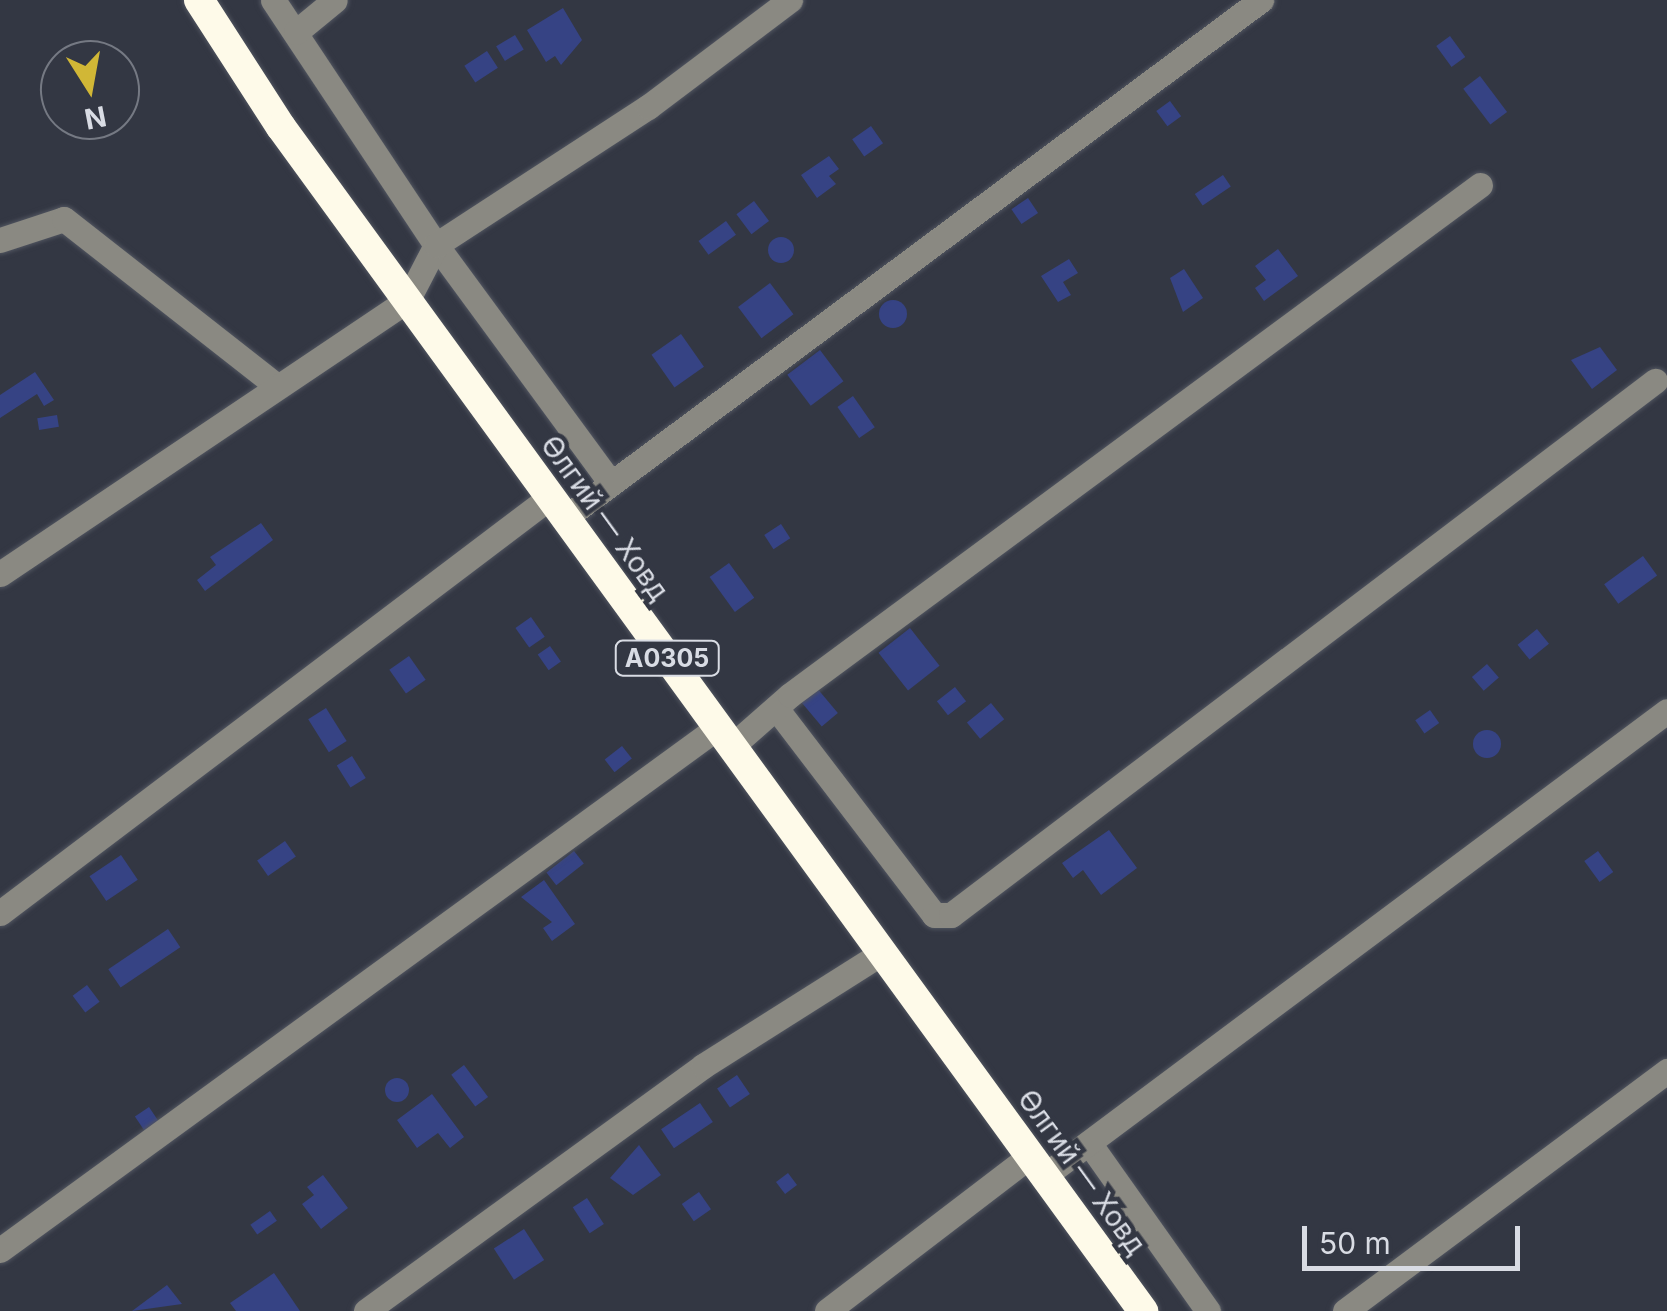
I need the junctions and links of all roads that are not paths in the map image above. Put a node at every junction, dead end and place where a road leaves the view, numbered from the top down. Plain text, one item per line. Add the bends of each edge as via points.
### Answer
1 (199, 0) edge
2 (274, 0) edge
3 (336, 0) edge
4 (790, 0) edge
5 (1260, 0) edge
6 (296, 32) junction
7 (1480, 185) dead end
8 (0, 240) edge
9 (436, 246) junction
10 (407, 301) junction
11 (1655, 380) dead end
12 (276, 385) junction
13 (611, 484) junction
14 (558, 507) junction
15 (0, 574) edge
16 (776, 708) junction
17 (1667, 711) edge
18 (725, 737) junction
19 (0, 913) edge
20 (882, 953) junction
21 (1667, 1072) edge
22 (1088, 1143) junction
23 (1037, 1166) junction
24 (0, 1250) edge
25 (366, 1311) edge
26 (827, 1311) edge
27 (1143, 1311) edge
28 (1208, 1311) edge
29 (1345, 1311) edge

1 - 10 highway, Өлгий — Ховд / A0305
2 - 6 street
3 - 6 street
4 - 9 street via 648,107
5 - 13 street
6 - 9 street
7 - 16 street
8 - 12 street via 64,219
9 - 10 street
9 - 13 street
10 - 12 street
10 - 14 highway, Өлгий — Ховд / A0305
11 - 16 street via 951,915 934,916
12 - 15 street
13 - 14 street
14 - 18 highway, Өлгий — Ховд / A0305
14 - 19 street
16 - 18 street
17 - 22 street
18 - 20 highway, Өлгий — Ховд / A0305
18 - 24 street
20 - 23 highway, Өлгий — Ховд / A0305
20 - 25 street via 658,1097
21 - 29 street
22 - 23 street
22 - 28 street
23 - 26 street
23 - 27 highway, Өлгий — Ховд / A0305

